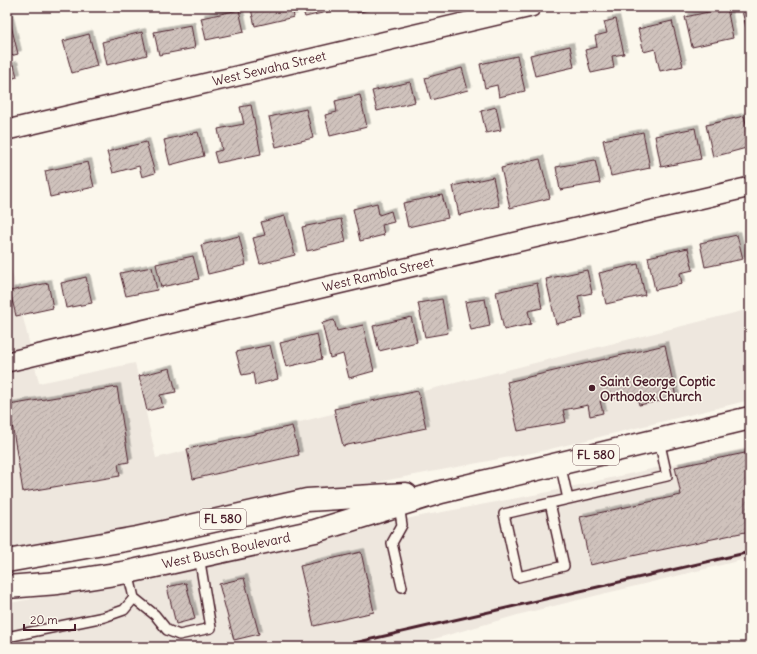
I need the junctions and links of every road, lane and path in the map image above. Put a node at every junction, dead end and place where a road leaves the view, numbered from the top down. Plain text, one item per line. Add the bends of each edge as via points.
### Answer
1 (531, 7) edge
2 (7, 130) edge
3 (750, 187) edge
4 (7, 362) edge
5 (750, 418) edge
6 (659, 440) junction
7 (560, 463) junction
8 (441, 492) junction
9 (568, 499) junction
10 (550, 503) junction
11 (399, 505) junction
12 (199, 556) junction
13 (7, 561) edge
14 (128, 572) junction
15 (402, 587) dead end
16 (7, 588) edge
17 (134, 598) junction
18 (7, 637) edge

1 - 2 street, West Sewaha Street
3 - 4 street, West Rambla Street
5 - 6 main road, West Busch Boulevard / FL 580
6 - 7 main road, West Busch Boulevard / FL 580
6 - 9 lane via 667,476
7 - 8 main road, West Busch Boulevard / FL 580
7 - 9 lane
8 - 11 main road, West Busch Boulevard / FL 580
8 - 13 main road, West Busch Boulevard / FL 580 via 307,500 137,538
9 - 10 lane
10 - 10 lane via 564,566 518,577 504,514
11 - 12 main road, West Busch Boulevard / FL 580 via 315,531
11 - 15 lane via 402,525 392,543
12 - 14 main road, West Busch Boulevard / FL 580
12 - 17 lane via 211,628 179,635 167,630 155,615
14 - 16 main road, West Busch Boulevard / FL 580
14 - 17 lane
17 - 18 lane via 124,610 104,617

